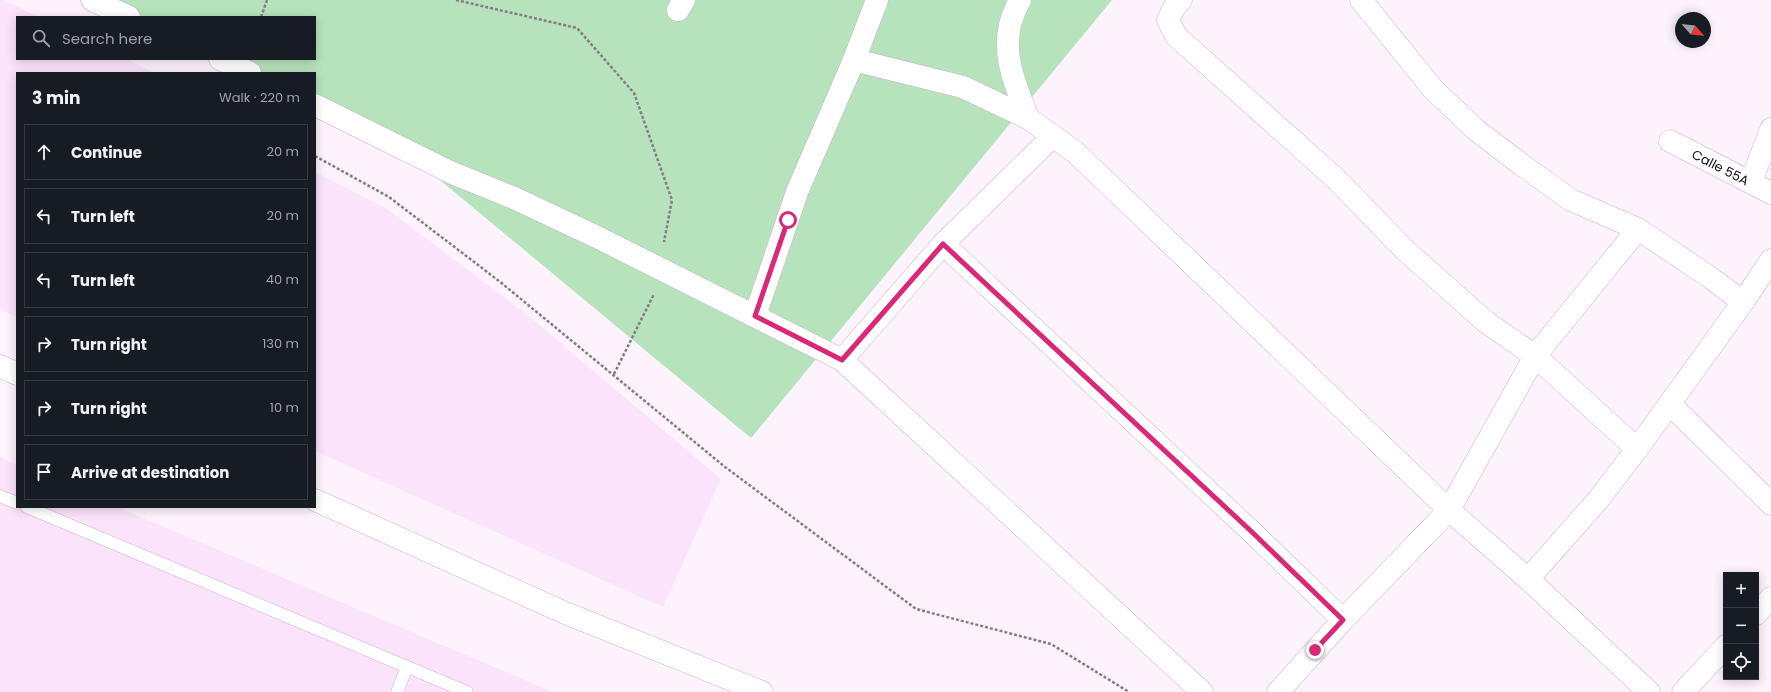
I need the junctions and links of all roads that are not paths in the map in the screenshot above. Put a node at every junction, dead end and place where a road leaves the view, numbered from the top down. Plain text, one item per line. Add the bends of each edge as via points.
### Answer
1 (92, 0) edge
2 (877, 0) edge
3 (1020, 0) edge
4 (1181, 0) edge
5 (1361, 0) edge
6 (127, 16) edge
7 (222, 60) edge
8 (854, 60) junction
9 (248, 72) edge
10 (316, 105) edge
11 (1028, 118) junction
12 (1771, 129) edge
13 (1053, 136) junction
14 (1670, 141) dead end
15 (1751, 182) junction
16 (1771, 193) edge
17 (1638, 229) junction
18 (943, 244) junction
19 (1771, 260) edge
20 (1743, 302) junction
21 (755, 316) junction
22 (1535, 356) junction
23 (842, 360) junction
24 (0, 366) edge
25 (16, 374) edge
26 (1671, 405) junction
27 (1638, 449) junction
28 (0, 496) edge
29 (316, 500) edge
30 (16, 503) edge
31 (1771, 504) edge
32 (29, 508) edge
33 (1449, 510) junction
34 (1528, 579) junction
35 (1771, 598) edge
36 (1759, 611) edge
37 (1343, 620) junction
38 (1723, 649) edge
39 (407, 667) junction
40 (397, 692) edge
41 (467, 692) edge
42 (762, 692) edge
43 (1202, 692) edge
44 (1278, 692) edge
45 (1649, 692) edge
46 (1683, 692) edge

1 - 6 street
2 - 8 street
3 - 11 street via 1007,37 1009,65
4 - 22 street via 1168,20 1176,36 1335,178 1417,260 1486,322
5 - 17 street via 1433,89 1476,130 1571,200
7 - 9 street
8 - 11 street via 963,87
8 - 21 street via 797,192
10 - 21 street via 450,172 597,236
11 - 13 street
12 - 15 street
13 - 18 street
13 - 33 street via 1075,152
14 - 15 street, Calle 55A
15 - 16 street, Calle 55A
17 - 20 street
17 - 22 street
18 - 23 street
18 - 37 street
19 - 20 street
20 - 26 street
21 - 23 street
22 - 27 street
22 - 33 street
23 - 43 street
24 - 25 street
26 - 27 street
26 - 31 street
27 - 34 street via 1598,500
28 - 30 lane
29 - 42 street via 563,612
32 - 39 lane
33 - 34 street
33 - 37 street
34 - 45 street
35 - 36 street
37 - 44 street
38 - 46 street
39 - 40 lane
39 - 41 lane

